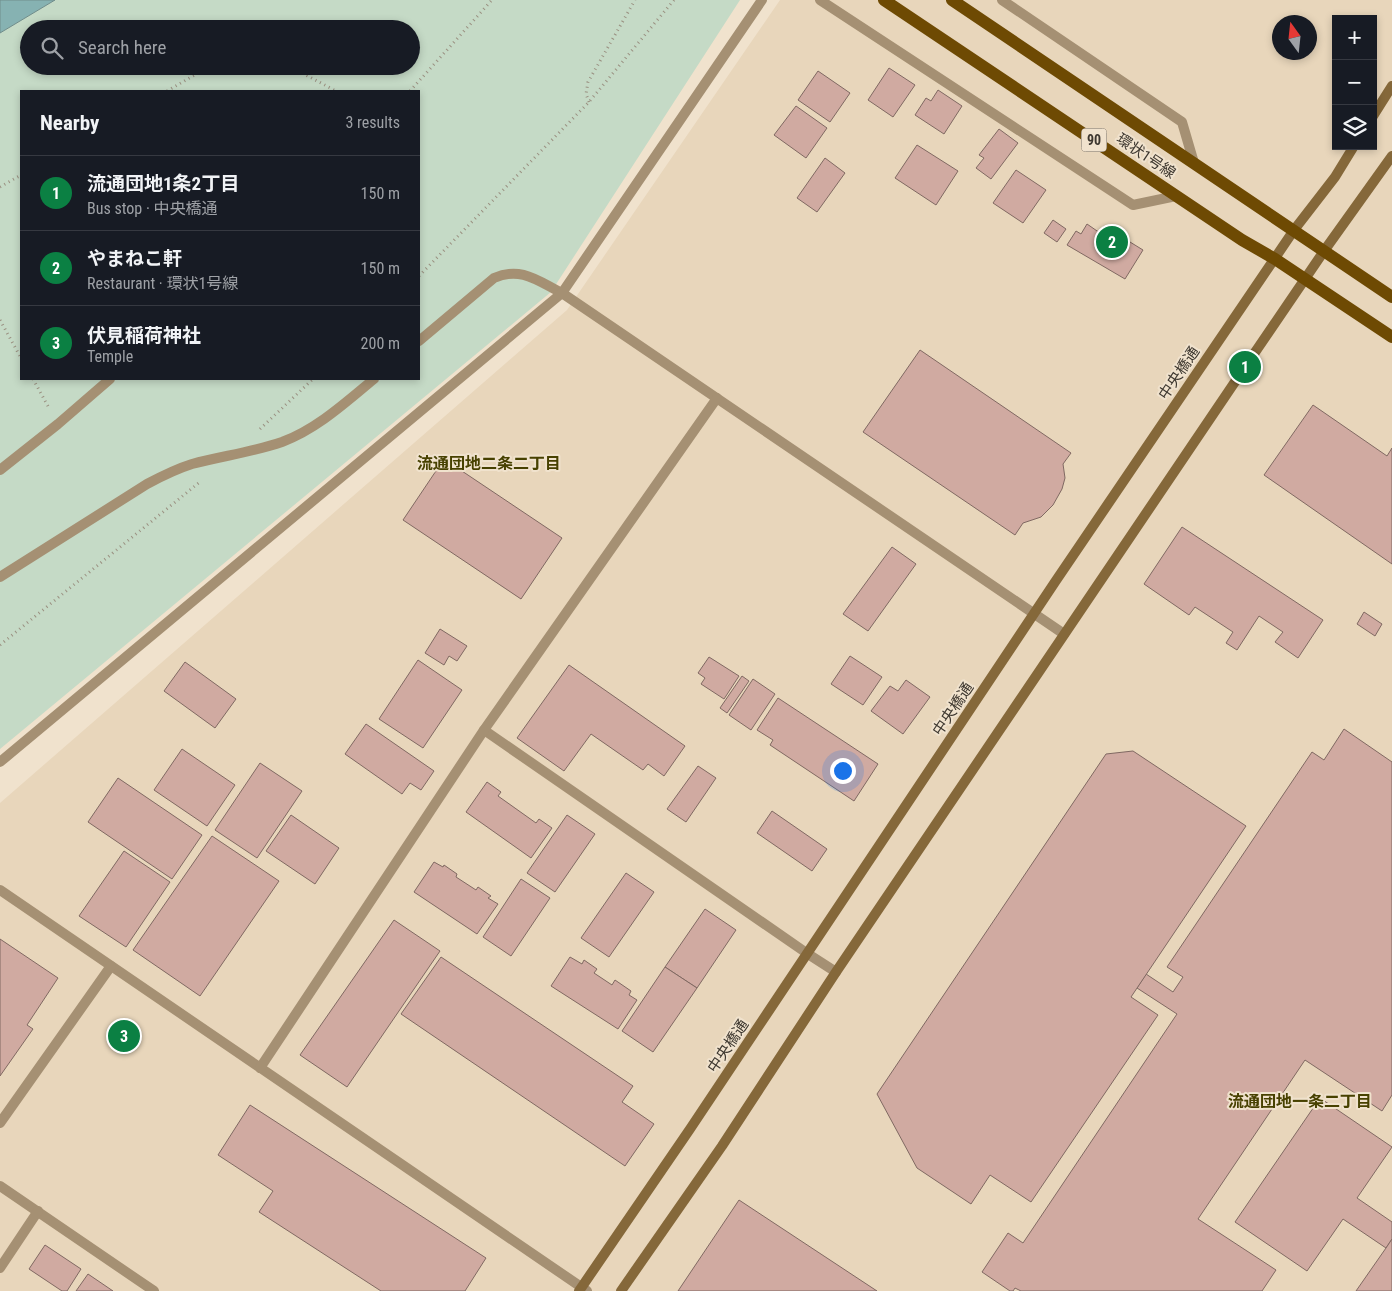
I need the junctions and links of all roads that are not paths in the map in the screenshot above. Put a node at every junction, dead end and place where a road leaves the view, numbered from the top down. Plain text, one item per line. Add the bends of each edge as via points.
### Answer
1 (762, 0) edge
2 (820, 0) edge
3 (884, 0) edge
4 (952, 0) edge
5 (1002, 0) edge
6 (1392, 86) edge
7 (1377, 110) edge
8 (1352, 150) edge
9 (1392, 156) edge
10 (1194, 162) junction
11 (1176, 196) junction
12 (1294, 230) junction
13 (1324, 251) junction
14 (1275, 259) junction
15 (1305, 279) junction
16 (562, 293) junction
17 (1392, 297) edge
18 (1392, 337) edge
19 (420, 340) edge
20 (109, 380) edge
21 (373, 380) edge
22 (717, 398) junction
23 (0, 470) edge
24 (0, 577) edge
25 (1035, 614) junction
26 (1064, 634) junction
27 (484, 730) junction
28 (0, 762) edge
29 (0, 890) edge
30 (808, 954) junction
31 (111, 966) junction
32 (836, 972) junction
33 (260, 1068) junction
34 (0, 1123) edge
35 (0, 1186) edge
36 (38, 1211) junction
37 (0, 1268) edge
38 (582, 1290) edge
39 (154, 1291) edge
40 (622, 1291) edge

1 - 16 street
2 - 11 street via 1133,205
3 - 11 main road, 環状1号線 / 90
4 - 10 main road, 環状1号線 / 90
5 - 10 street via 1182,122
6 - 7 street
8 - 12 street, 中央橋通
9 - 13 street
10 - 12 main road, 環状1号線 / 90
11 - 14 main road, 環状1号線 / 90
12 - 13 main road, 環状1号線 / 90
12 - 14 street, 中央橋通
13 - 15 street
13 - 17 main road, 環状1号線 / 90
14 - 15 main road, 環状1号線 / 90
14 - 25 street, 中央橋通
15 - 18 main road, 環状1号線 / 90
15 - 26 street
16 - 19 street via 526,274 504,273
16 - 22 street
16 - 28 street
20 - 23 street
21 - 24 street via 331,415 283,441 169,472
22 - 25 street
22 - 27 street
25 - 26 street
25 - 30 street, 中央橋通
26 - 32 street
27 - 30 street
27 - 33 street
29 - 31 street
30 - 32 street
30 - 38 street, 中央橋通
31 - 33 street
31 - 34 street
32 - 40 street
33 - 38 street
35 - 36 street
36 - 37 street
36 - 39 street

